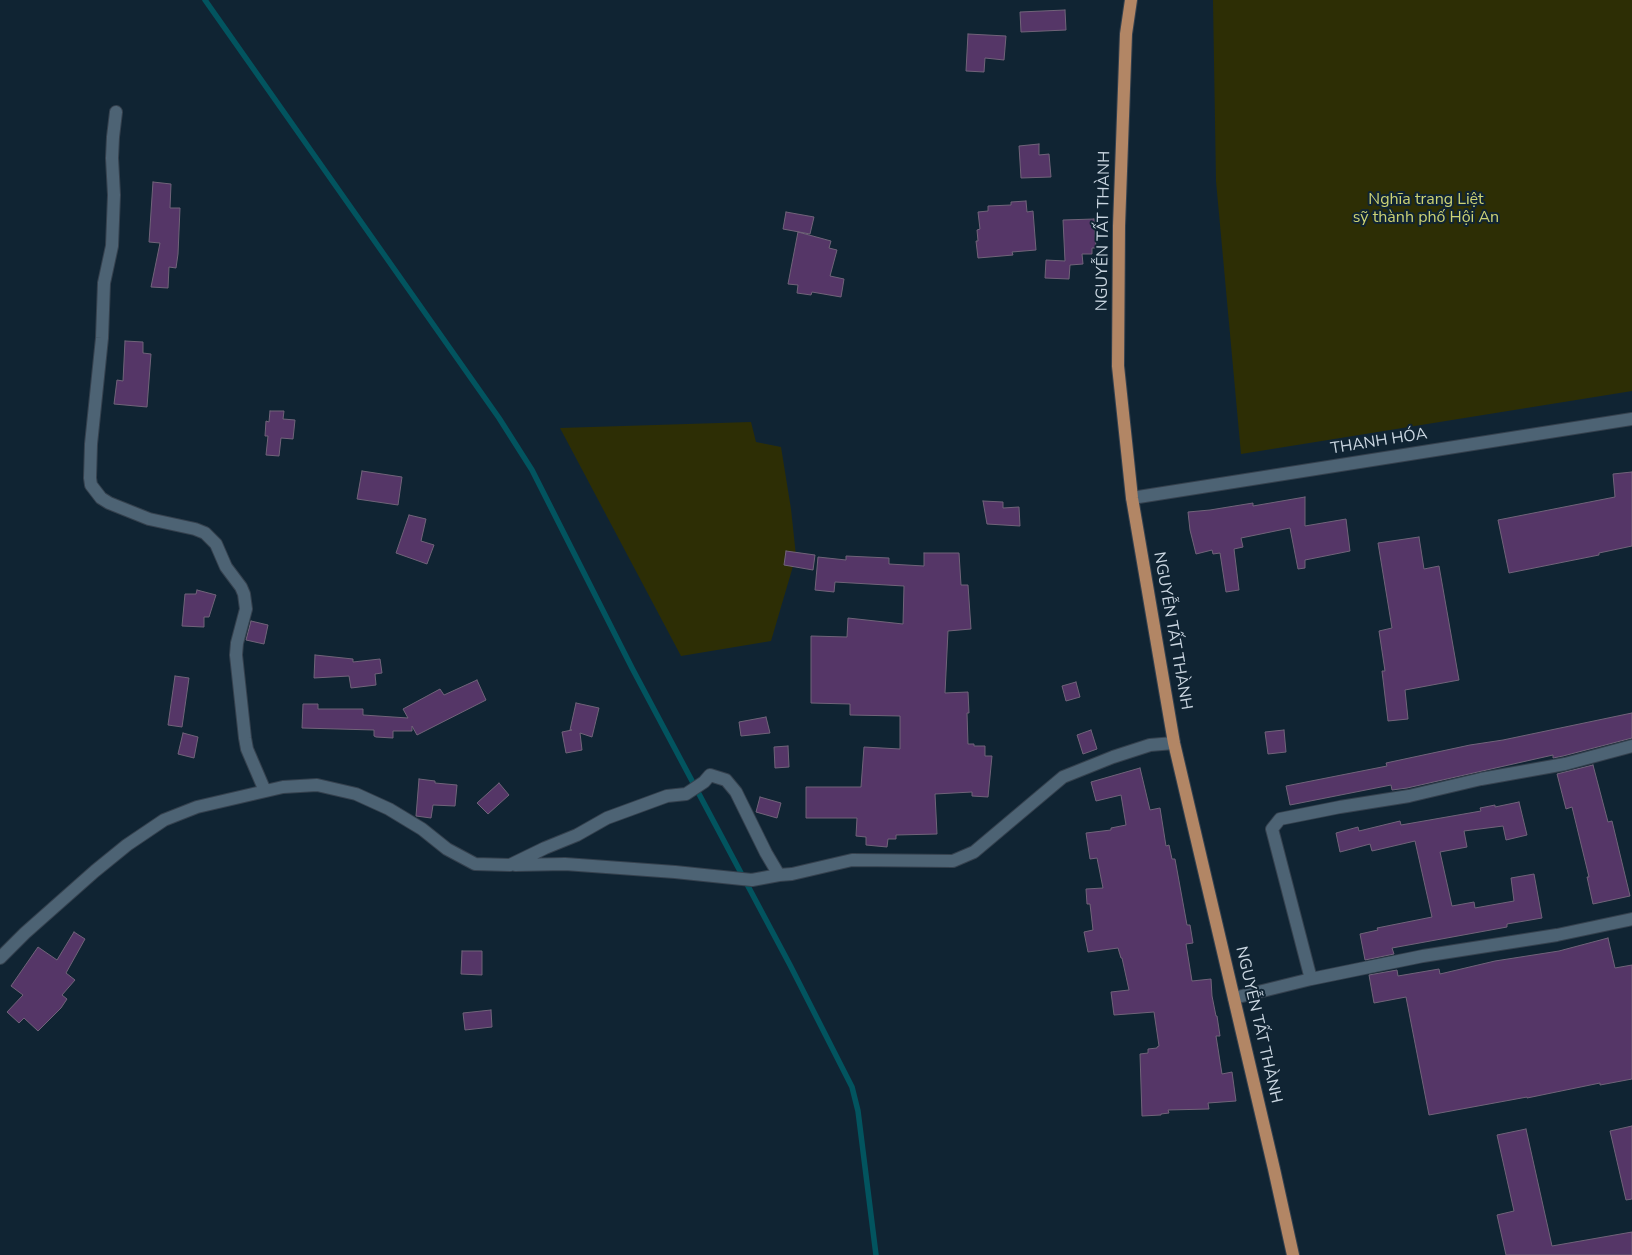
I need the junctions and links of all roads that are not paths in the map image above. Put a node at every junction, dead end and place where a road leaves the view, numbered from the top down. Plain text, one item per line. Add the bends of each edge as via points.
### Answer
1 (1130, 0) edge
2 (116, 112) dead end
3 (1632, 419) edge
4 (1132, 498) junction
5 (1174, 743) junction
6 (1632, 746) edge
7 (266, 791) junction
8 (510, 865) junction
9 (779, 875) junction
10 (1632, 919) edge
11 (0, 958) edge
12 (1310, 980) junction
13 (1234, 998) junction
14 (1293, 1255) edge

1 - 4 main road, NGUYỄN TẤT THÀNH via 1119,226 1118,366
2 - 7 street via 112,151 112,246 104,283 91,444 91,485 101,498 149,519 205,533 216,544 226,567 241,587 246,609 236,655 245,738
3 - 4 street, THANH HÓA
4 - 5 main road, NGUYỄN TẤT THÀNH
5 - 9 street via 1150,745 1113,756 1063,778 974,852 953,860 852,860
5 - 13 main road, NGUYỄN TẤT THÀNH
6 - 12 street via 1565,764 1280,819 1272,829
7 - 8 street via 317,785 356,794 389,809 475,864
7 - 11 street via 197,807 164,820 95,871
8 - 9 street via 565,864 752,880
8 - 9 street via 607,818 666,796 686,794 710,775 726,780 736,792
10 - 12 street via 1557,935 1423,956
12 - 13 street
13 - 14 main road, NGUYỄN TẤT THÀNH

